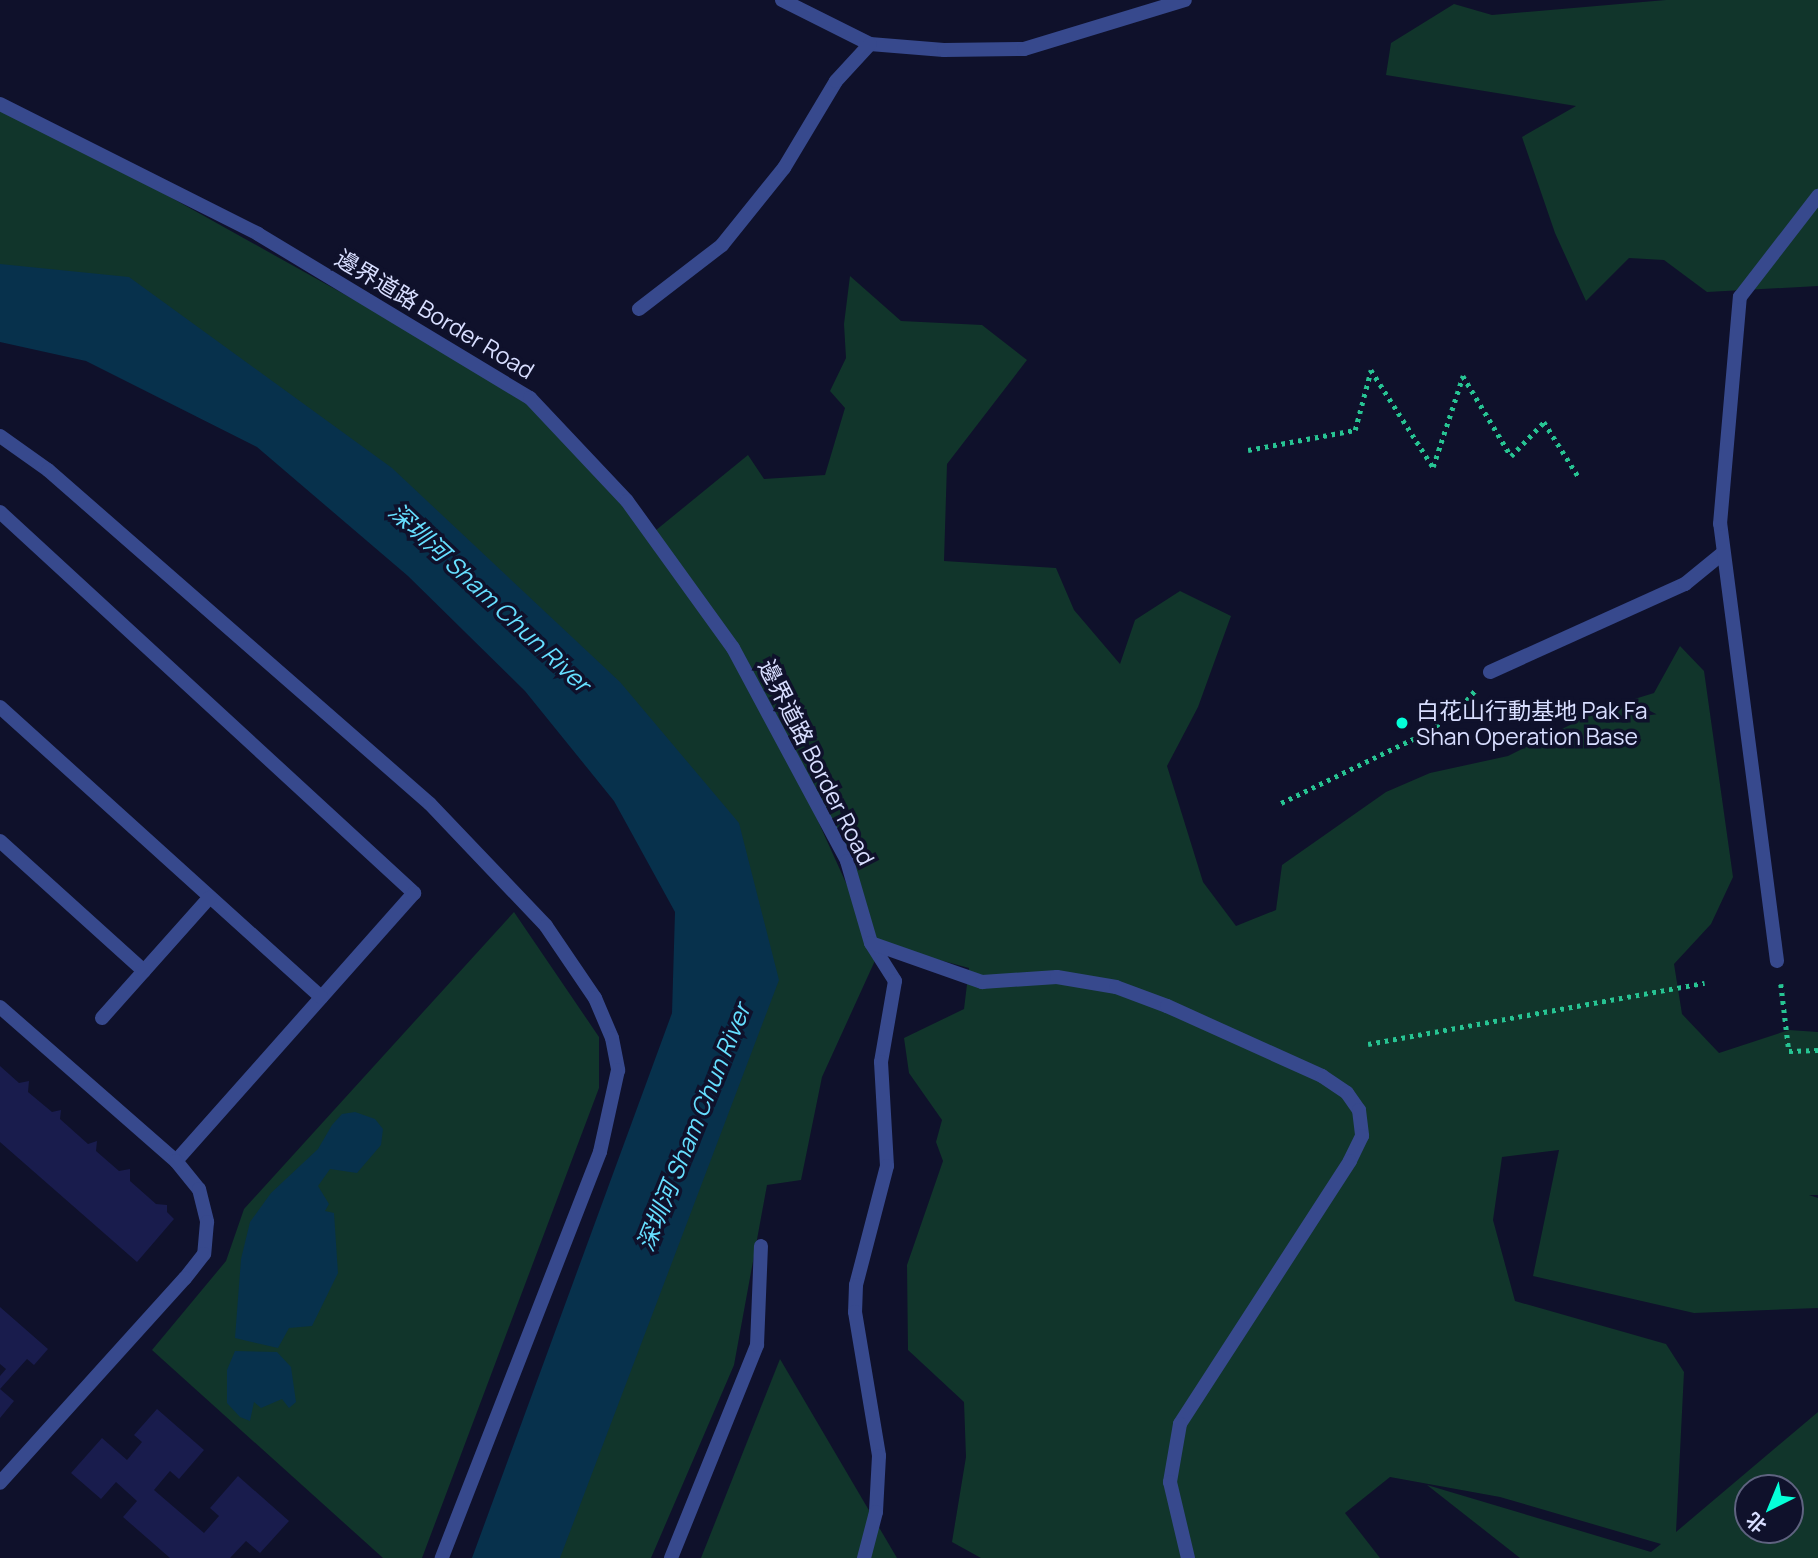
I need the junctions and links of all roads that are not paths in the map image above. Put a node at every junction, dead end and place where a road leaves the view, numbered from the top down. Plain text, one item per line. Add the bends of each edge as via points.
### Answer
1 (782, 0) edge
2 (1185, 0) edge
3 (870, 44) junction
4 (0, 104) edge
5 (1818, 196) edge
6 (639, 309) dead end
7 (0, 436) edge
8 (0, 512) edge
9 (1723, 553) junction
10 (1490, 672) road end
11 (0, 707) edge
12 (0, 841) edge
13 (209, 898) junction
14 (872, 943) junction
15 (1777, 961) road end
16 (144, 971) junction
17 (321, 997) junction
18 (0, 1007) edge
19 (102, 1018) dead end
20 (176, 1161) junction
21 (761, 1247) dead end
22 (0, 1483) edge
23 (442, 1558) edge
24 (671, 1558) edge
25 (864, 1558) edge
26 (1188, 1558) edge

1 - 3 street
2 - 3 street via 1024,50
3 - 6 street via 836,81 784,168 722,245
4 - 14 street, 邊界道路 Border Road via 258,234 530,398 628,501 733,648 847,861
5 - 9 street via 1740,297 1720,524
7 - 23 street via 48,470 429,804 546,926 595,998 612,1038 618,1070 600,1152
8 - 17 street via 414,893
9 - 10 street via 1685,584
9 - 15 street
11 - 13 street
12 - 16 street
13 - 16 street
13 - 17 street
14 - 25 street, 邊界道路 Border Road via 895,981 881,1062 887,1166 855,1299 857,1338 878,1456 876,1512
14 - 26 street via 982,982 1057,977 1116,987 1322,1076 1347,1093 1359,1110 1362,1136 1350,1161 1180,1424 1170,1482
16 - 19 street
17 - 20 street
18 - 20 street
20 - 22 street via 199,1189 207,1222 204,1254
21 - 24 street via 757,1345

